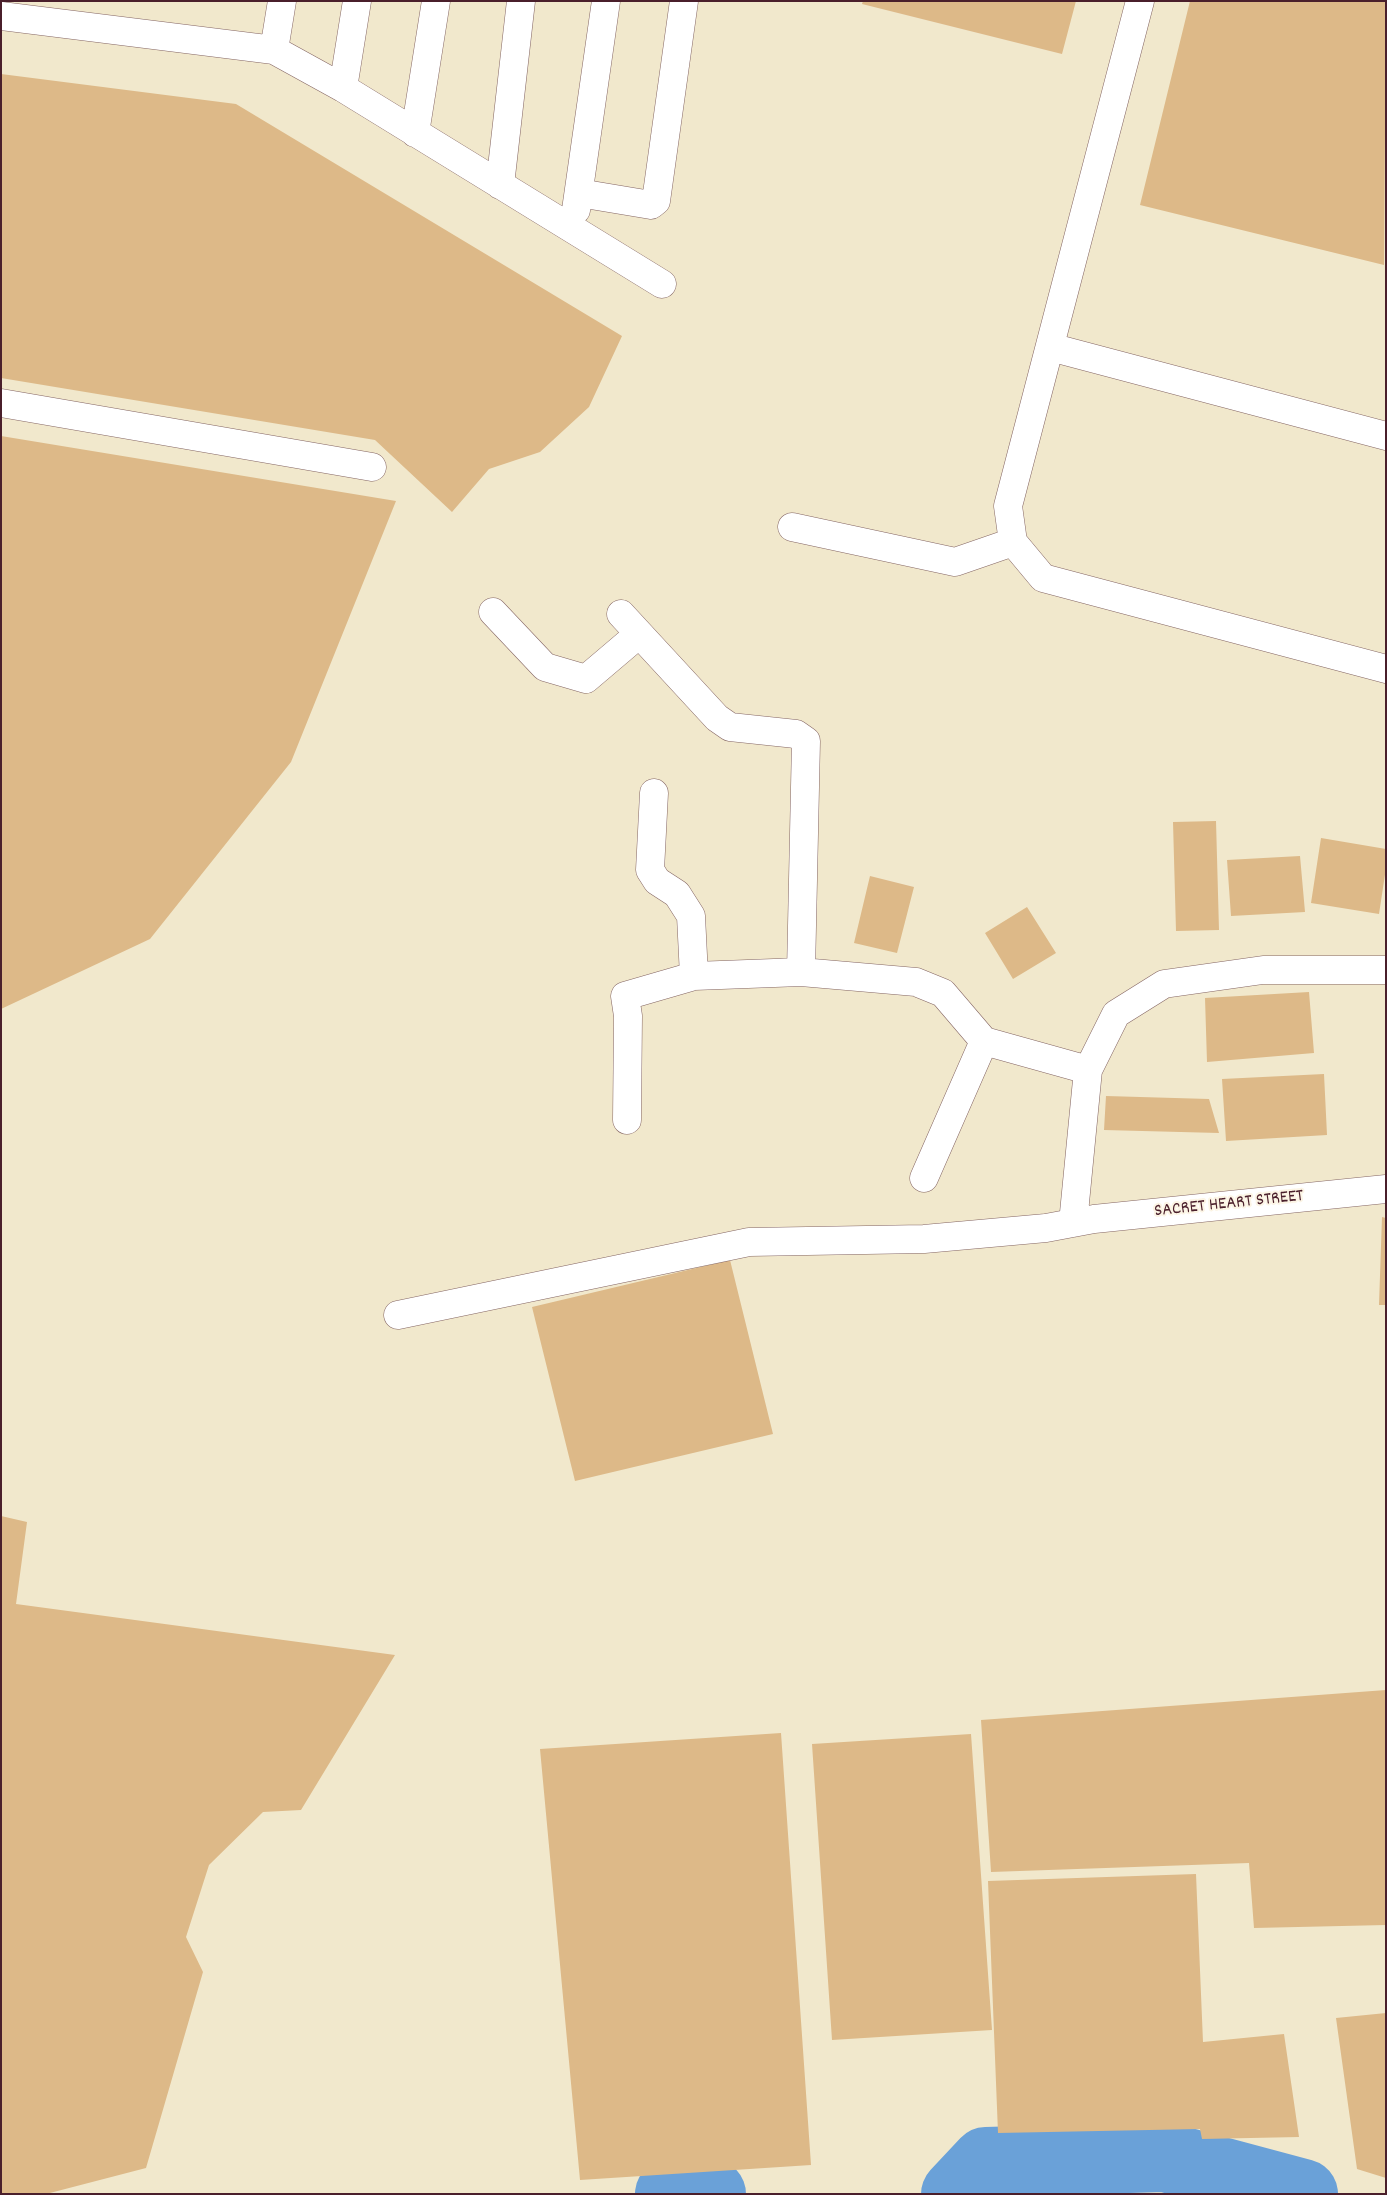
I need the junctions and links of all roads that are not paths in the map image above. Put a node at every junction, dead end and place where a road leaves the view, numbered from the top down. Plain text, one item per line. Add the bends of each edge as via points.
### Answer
1 (282, 1) edge
2 (357, 1) edge
3 (436, 1) edge
4 (521, 1) edge
5 (606, 1) edge
6 (684, 1) edge
7 (1140, 1) edge
8 (1, 16) edge
9 (274, 50) junction
10 (343, 88) junction
11 (415, 133) junction
12 (500, 185) junction
13 (579, 194) junction
14 (574, 230) junction
15 (662, 284) dead end
16 (1050, 346) junction
17 (1, 404) edge
18 (1386, 436) edge
19 (372, 467) dead end
20 (792, 527) dead end
21 (1013, 542) junction
22 (493, 612) dead end
23 (1386, 669) edge
24 (654, 793) dead end
25 (1386, 970) edge
26 (801, 972) junction
27 (694, 976) junction
28 (984, 1041) junction
29 (1088, 1070) junction
30 (627, 1120) dead end
31 (924, 1178) dead end
32 (1386, 1189) edge
33 (1073, 1224) junction
34 (398, 1315) dead end

1 - 9 street
2 - 10 street
3 - 11 street
4 - 12 street
5 - 13 street
6 - 13 street via 656,201 651,205
7 - 16 street
8 - 9 street
9 - 10 street
10 - 11 street
11 - 12 street
12 - 14 street
13 - 14 street
14 - 15 street
16 - 18 street
16 - 21 street via 1008,506
17 - 19 street
20 - 21 street via 954,562
21 - 23 street via 1043,578
22 - 26 street via 545,667 586,679 630,624 717,718 730,727 796,734 806,741
24 - 27 street via 650,870 656,881 677,894 691,916
25 - 29 street via 1263,970 1164,984 1116,1014
26 - 27 street
26 - 28 street via 916,982 943,993
27 - 30 street via 625,996 628,1016
28 - 29 street
28 - 31 street
29 - 33 street
32 - 33 street, SACRET HEART STREET
33 - 34 street, SACRET HEART STREET via 924,1239 749,1242

